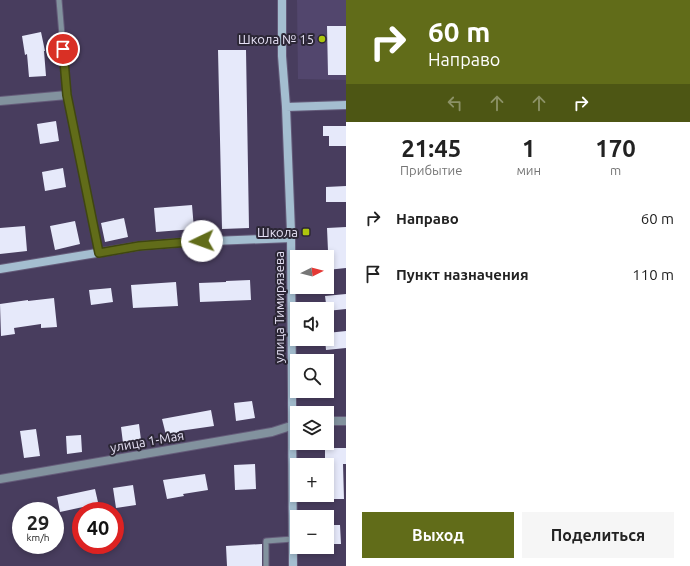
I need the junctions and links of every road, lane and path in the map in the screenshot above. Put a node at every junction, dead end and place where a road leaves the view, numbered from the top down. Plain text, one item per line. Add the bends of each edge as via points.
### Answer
1 (58, 0) edge
2 (282, 0) edge
3 (67, 95) junction
4 (0, 101) edge
5 (346, 105) edge
6 (286, 107) junction
7 (291, 238) junction
8 (99, 253) junction
9 (0, 269) edge
10 (294, 406) edge
11 (334, 421) edge
12 (346, 421) edge
13 (290, 426) edge
14 (294, 450) edge
15 (0, 479) edge
16 (293, 510) edge
17 (290, 539) edge
18 (293, 554) edge
19 (266, 566) edge
20 (293, 566) edge

1 - 3 lane
2 - 6 main road, улица Тимирязева via 282,56
3 - 4 street
3 - 8 lane
5 - 6 main road
6 - 7 main road, улица Тимирязева
7 - 8 main road via 188,242 139,246
7 - 10 main road, улица Тимирязева
8 - 9 main road
11 - 12 street
13 - 15 street, улица 1-Мая via 272,432
14 - 16 main road, улица Тимирязева
17 - 19 lane via 266,541
18 - 20 main road, улица Тимирязева

